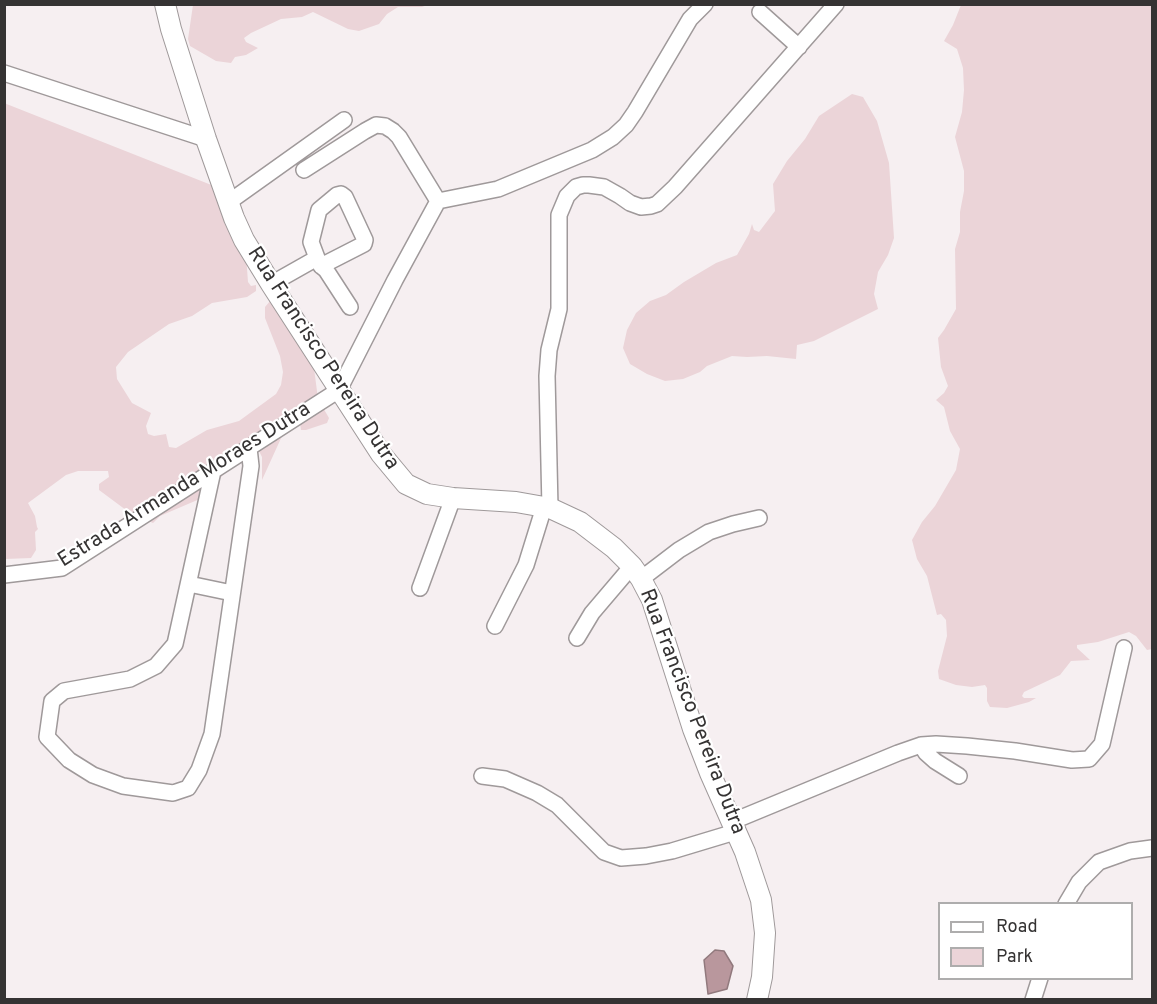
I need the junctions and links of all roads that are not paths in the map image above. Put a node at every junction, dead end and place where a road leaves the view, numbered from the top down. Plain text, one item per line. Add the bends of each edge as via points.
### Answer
1 (165, 4) edge
2 (705, 4) edge
3 (836, 4) edge
4 (760, 12) dead end
5 (799, 47) junction
6 (4, 73) edge
7 (344, 120) dead end
8 (206, 139) junction
9 (304, 170) dead end
10 (438, 201) junction
11 (229, 202) junction
12 (271, 284) junction
13 (350, 307) dead end
14 (339, 390) junction
15 (249, 448) junction
16 (213, 471) junction
17 (453, 498) junction
18 (547, 508) junction
19 (759, 518) dead end
20 (9, 571) edge
21 (637, 573) junction
22 (189, 584) junction
23 (420, 588) dead end
24 (232, 593) junction
25 (495, 626) dead end
26 (578, 638) dead end
27 (1124, 648) dead end
28 (921, 745) junction
29 (482, 776) dead end
30 (958, 776) dead end
31 (733, 827) junction
32 (1152, 848) edge
33 (1067, 902) edge
34 (1039, 980) edge
35 (757, 999) edge
36 (1033, 999) edge

1 - 8 main road, Rua Francisco Pereira Dutra
2 - 10 street via 690,19 635,112 613,137 592,150 498,189
3 - 5 street
4 - 5 street
5 - 18 street via 657,204 641,207 603,187 589,185 576,187 567,196 560,215 559,309 547,376
6 - 8 street
7 - 11 street
8 - 11 main road, Rua Francisco Pereira Dutra
9 - 10 street via 376,125 385,126 399,137
10 - 14 street
11 - 12 main road, Rua Francisco Pereira Dutra via 244,240
12 - 13 street via 319,262
12 - 14 main road, Rua Francisco Pereira Dutra
14 - 15 street, Estrada Armanda Moraes Dutra
14 - 17 main road, Rua Francisco Pereira Dutra via 406,484 427,494
15 - 16 street, Estrada Armanda Moraes Dutra
15 - 24 street via 251,466
16 - 20 street, Estrada Armanda Moraes Dutra via 62,568
16 - 22 street
17 - 18 main road, Rua Francisco Pereira Dutra
17 - 23 street
18 - 21 main road, Rua Francisco Pereira Dutra via 580,522 614,548
18 - 25 street via 526,565
19 - 21 street via 709,532
21 - 26 street via 592,613
21 - 31 main road, Rua Francisco Pereira Dutra via 652,600 693,729
22 - 24 street
22 - 24 street via 175,644 156,666 130,679 63,691 52,700 47,737 69,760 93,775 123,786 173,793 188,788 212,734
27 - 28 street via 1102,744 1089,759
28 - 30 street via 935,761
28 - 31 street
29 - 31 street via 505,779 537,793 557,805 604,852 621,858 672,851
31 - 35 main road, Rua Francisco Pereira Dutra via 760,900 765,933
32 - 33 street via 1099,862 1078,882
34 - 36 street

